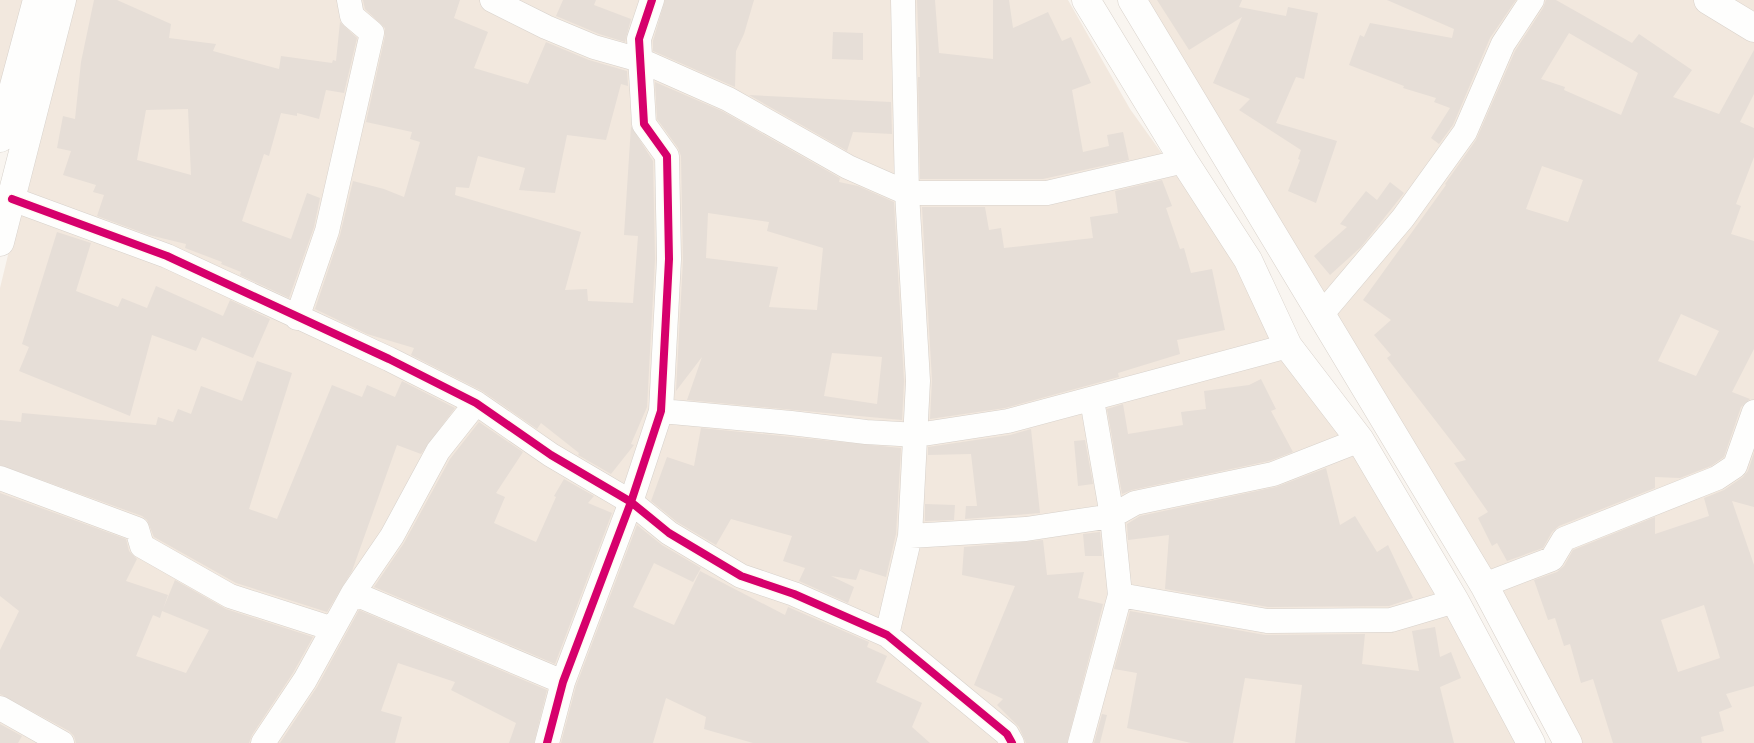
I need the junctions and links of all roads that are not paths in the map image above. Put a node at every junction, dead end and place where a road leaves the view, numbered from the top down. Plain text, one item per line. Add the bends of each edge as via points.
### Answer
1 (37, 0) edge
2 (62, 0) edge
3 (349, 0) edge
4 (492, 0) edge
5 (652, 0) edge
6 (903, 0) edge
7 (1086, 0) edge
8 (1132, 0) edge
9 (1532, 0) edge
10 (1708, 0) edge
11 (1754, 28) edge
12 (640, 60) junction
13 (0, 138) edge
14 (1184, 161) junction
15 (907, 193) junction
16 (12, 199) junction
17 (0, 242) edge
18 (1321, 315) junction
19 (298, 318) junction
20 (1288, 346) junction
21 (1092, 400) junction
22 (476, 403) junction
23 (661, 411) junction
24 (1754, 412) edge
25 (916, 435) junction
26 (1360, 440) junction
27 (0, 478) edge
28 (631, 502) junction
29 (1112, 516) junction
30 (910, 536) junction
31 (1484, 584) junction
32 (353, 593) junction
33 (1120, 595) junction
34 (1455, 601) junction
35 (333, 629) junction
36 (887, 635) junction
37 (563, 682) junction
38 (0, 708) edge
39 (49, 740) edge
40 (263, 743) edge
41 (547, 743) edge
42 (1012, 743) edge
43 (1080, 743) edge
44 (1531, 743) edge
45 (1568, 743) edge

1 - 13 main road
2 - 16 main road
3 - 19 street via 352,16 372,33 328,231
4 - 12 street via 594,47
5 - 12 street via 640,39
6 - 15 street
7 - 14 main road
8 - 18 main road
9 - 18 street via 1503,44 1465,132 1403,218
10 - 11 main road
12 - 15 street via 728,99 848,167
12 - 23 street via 644,124 668,156 669,259
14 - 15 street via 1047,193
14 - 20 main road via 1248,260
15 - 25 street via 918,381
16 - 17 main road
16 - 19 street via 167,256
18 - 31 main road
19 - 22 street
20 - 21 street
20 - 26 main road
21 - 25 street via 1008,421
21 - 29 street
22 - 28 street via 551,455
22 - 32 street via 438,451 392,536
23 - 25 street
23 - 28 street
24 - 31 street via 1736,466 1717,478 1564,539 1552,559
25 - 30 street
26 - 29 street via 1273,474 1135,503
26 - 34 main road
27 - 35 street via 137,529 142,546 230,596
28 - 36 street via 669,533 741,576 794,594
28 - 37 street
29 - 30 street via 1026,529
29 - 33 street
30 - 36 street
31 - 45 main road
32 - 35 street
32 - 37 street
33 - 34 street via 1268,621 1392,620
33 - 43 street
34 - 44 main road
35 - 40 street via 305,680
36 - 42 street via 1007,734
37 - 41 street
38 - 39 street

